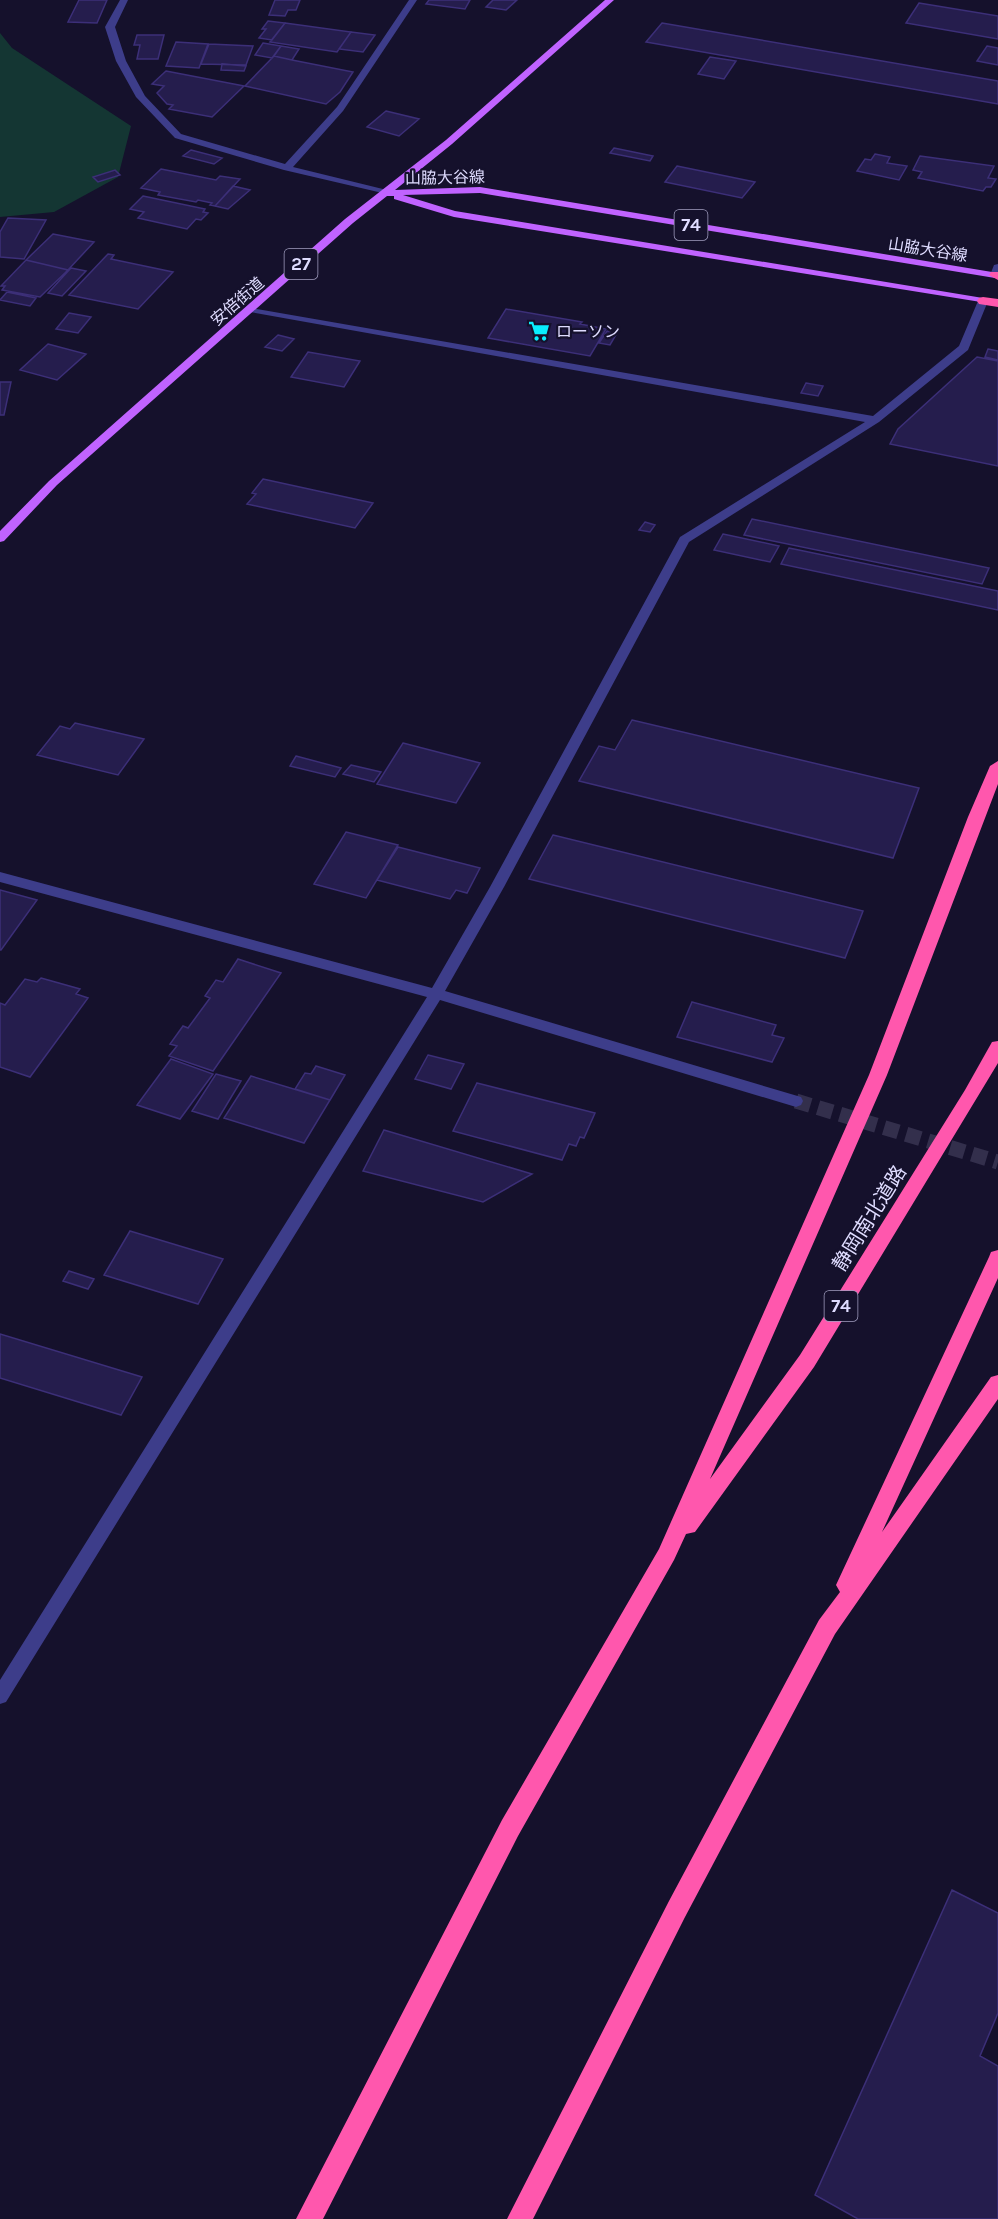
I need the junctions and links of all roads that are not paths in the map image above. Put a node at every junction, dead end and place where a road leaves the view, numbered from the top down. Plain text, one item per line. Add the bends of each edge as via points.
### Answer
1 (124, 0) edge
2 (413, 0) edge
3 (610, 0) edge
4 (287, 168) junction
5 (387, 193) junction
6 (997, 272) edge
7 (983, 301) junction
8 (998, 303) edge
9 (250, 309) junction
10 (875, 420) junction
11 (0, 538) edge
12 (998, 766) edge
13 (0, 877) edge
14 (436, 994) junction
15 (998, 1047) edge
16 (796, 1101) tunnel mouth
17 (998, 1257) edge
18 (998, 1383) edge
19 (667, 1554) junction
20 (827, 1627) junction
21 (0, 1696) edge
22 (309, 2219) edge
23 (520, 2219) edge

1 - 4 street via 110,27 121,61 141,97 178,136
2 - 4 street via 340,109
3 - 5 main road, 安倍街道 / 27
4 - 5 street
5 - 6 main road, 山脇大谷線 / 74 via 480,190
5 - 7 main road, 山脇大谷線 / 74 via 454,214
5 - 9 main road, 安倍街道 / 27 via 349,221
7 - 8 highway
7 - 10 street via 964,348
9 - 10 street
9 - 11 main road, 安倍街道 / 27 via 52,483
10 - 14 street via 684,540
12 - 19 highway via 878,1075
13 - 14 street
14 - 16 street
14 - 21 street
15 - 19 highway, 静岡南北道路 / 74 via 807,1361
17 - 20 highway
18 - 20 highway
19 - 22 highway via 510,1828
20 - 23 highway via 677,1909

